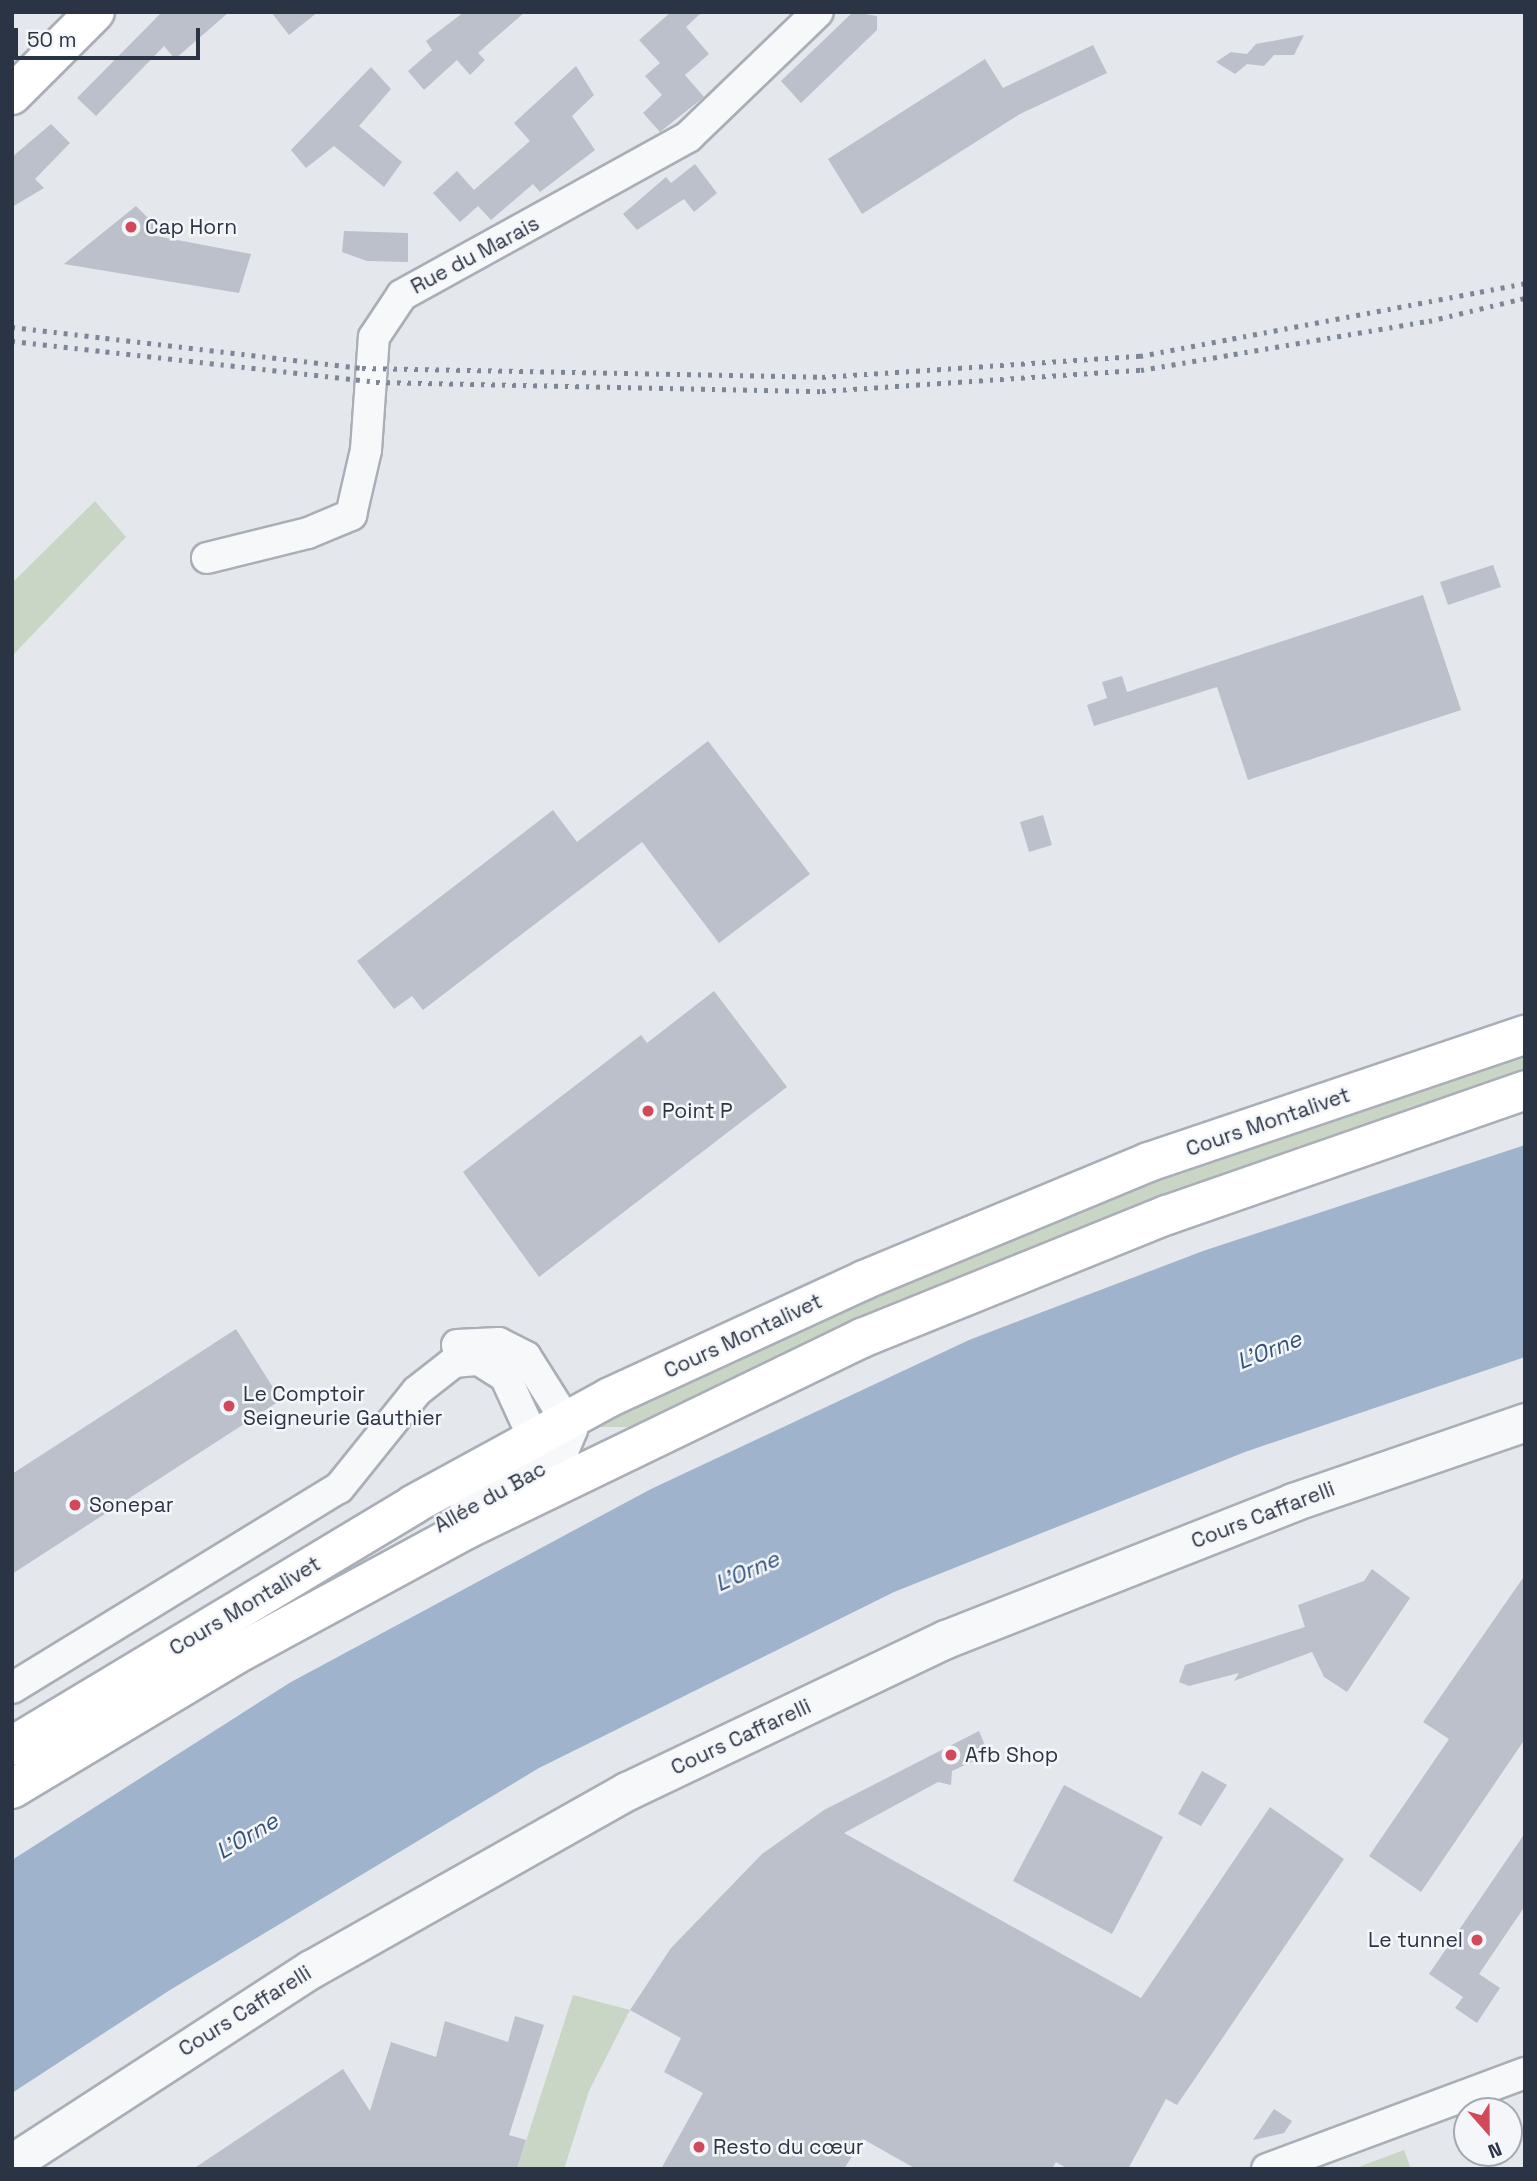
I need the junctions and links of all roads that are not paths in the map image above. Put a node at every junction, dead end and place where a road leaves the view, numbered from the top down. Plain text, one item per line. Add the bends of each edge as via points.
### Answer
1 (95, 12) edge
2 (818, 12) edge
3 (12, 95) edge
4 (207, 558) dead end
5 (1525, 1035) edge
6 (1525, 1090) edge
7 (567, 1420) junction
8 (1525, 1422) edge
9 (382, 1435) junction
10 (533, 1437) junction
11 (417, 1557) junction
12 (12, 1688) edge
13 (12, 1746) edge
14 (12, 1789) edge
15 (1525, 2073) edge
16 (12, 2163) edge
17 (1267, 2169) edge

1 - 3 main road
2 - 4 street, Rue du Marais via 688,137 402,295 374,337 366,450 351,515
5 - 7 main road, Cours Montalivet via 1149,1163 1011,1218
6 - 11 main road, Cours Montalivet via 1167,1215 862,1338
7 - 9 street, Allée du Bac via 526,1357 499,1343 478,1342 447,1348 414,1374 385,1418
7 - 10 main road, Cours Montalivet
7 - 11 street, Allée du Bac via 572,1439 560,1458 425,1534
8 - 16 street, Cours Caffarelli via 1293,1503 946,1639 627,1791 311,1969
9 - 10 street, Allée du Bac via 434,1373 480,1360 505,1376
9 - 12 street, Allée du Bac via 339,1488
10 - 13 main road, Cours Montalivet
11 - 14 main road, Cours Montalivet via 235,1655
15 - 17 street

